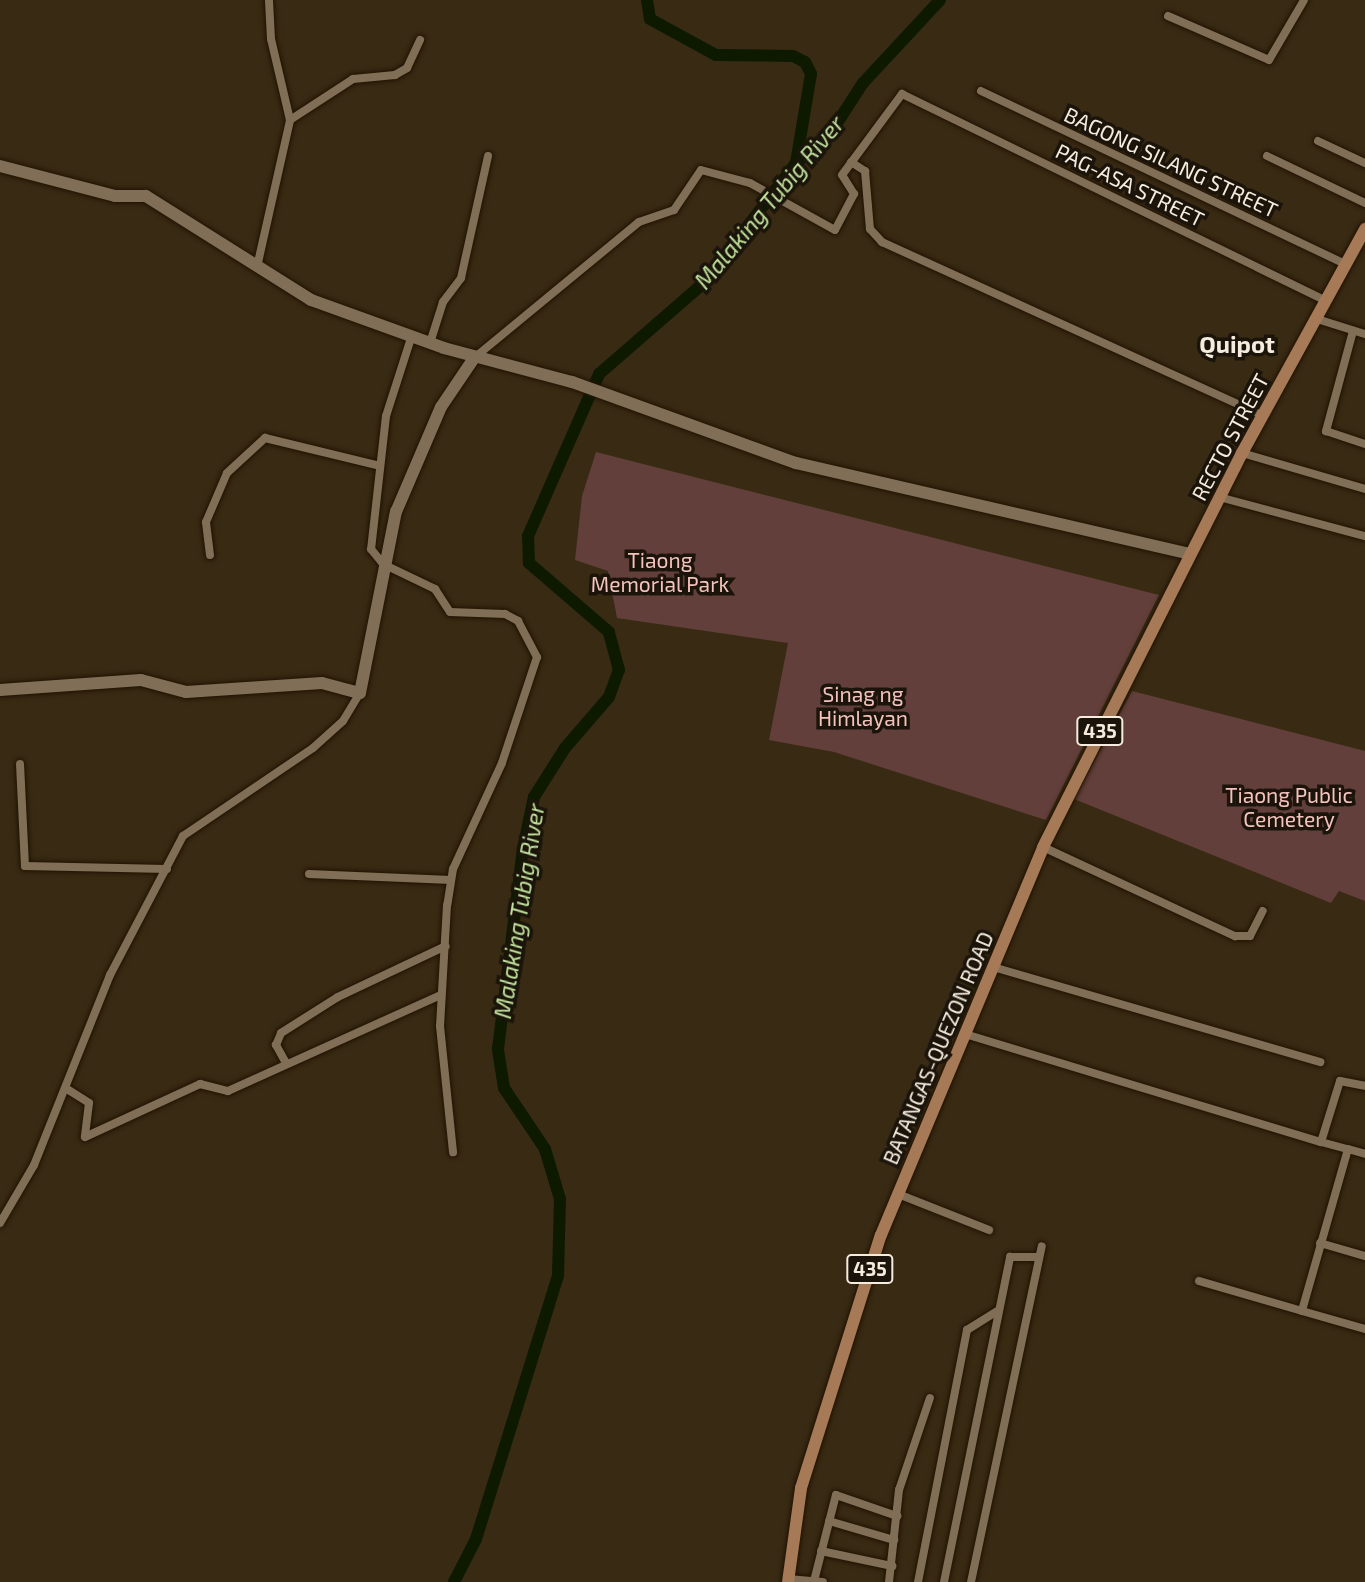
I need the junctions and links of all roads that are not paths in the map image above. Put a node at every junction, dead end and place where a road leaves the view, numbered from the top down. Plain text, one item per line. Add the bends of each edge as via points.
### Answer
1 (269, 0) edge
2 (1304, 0) edge
3 (1168, 16) dead end
4 (420, 40) dead end
5 (981, 91) dead end
6 (290, 120) junction
7 (1318, 141) dead end
8 (488, 156) dead end
9 (1267, 156) dead end
10 (851, 162) junction
11 (1365, 163) edge
12 (0, 166) edge
13 (1365, 203) edge
14 (1365, 229) edge
15 (1346, 264) junction
16 (257, 267) junction
17 (1327, 300) junction
18 (1317, 319) junction
19 (1353, 331) junction
20 (1365, 334) edge
21 (412, 335) junction
22 (430, 343) junction
23 (474, 358) junction
24 (1263, 416) junction
25 (1364, 441) edge
26 (1241, 453) junction
27 (377, 465) junction
28 (1365, 489) edge
29 (1219, 497) junction
30 (1365, 536) edge
31 (1189, 554) junction
32 (210, 555) dead end
33 (383, 564) junction
34 (0, 690) edge
35 (360, 693) junction
36 (20, 764) dead end
37 (1043, 847) junction
38 (167, 869) junction
39 (309, 874) dead end
40 (451, 880) junction
41 (1263, 911) dead end
42 (446, 946) junction
43 (993, 967) junction
44 (441, 995) junction
45 (965, 1034) junction
46 (1321, 1062) dead end
47 (286, 1063) junction
48 (1365, 1086) edge
49 (67, 1089) junction
50 (1321, 1142) junction
51 (1348, 1149) junction
52 (453, 1152) dead end
53 (1365, 1154) edge
54 (898, 1194) junction
55 (0, 1223) edge
56 (989, 1230) dead end
57 (1321, 1242) junction
58 (1042, 1246) dead end
59 (1365, 1256) edge
60 (1038, 1257) junction
61 (1199, 1281) dead end
62 (998, 1311) junction
63 (1302, 1311) junction
64 (1365, 1329) edge
65 (930, 1398) dead end
66 (897, 1516) junction
67 (830, 1521) junction
68 (894, 1539) junction
69 (821, 1551) junction
70 (892, 1566) junction
71 (788, 1580) edge
72 (814, 1581) edge
73 (823, 1582) edge
74 (889, 1582) edge
75 (918, 1582) edge
76 (944, 1582) edge
77 (971, 1582) edge

1 - 6 street via 271,39
2 - 3 street via 1269,60
4 - 6 street via 407,68 394,75 353,79
5 - 15 street, BAGONG SILANG STREET
6 - 16 street
7 - 11 street
8 - 22 street via 464,267
9 - 13 street
10 - 17 street, PAG-ASA STREET via 898,97 918,101
10 - 23 street via 840,180 854,194 835,230 750,183 701,170 674,210 639,222
10 - 24 street via 865,170 870,229 882,242
12 - 16 street via 115,197 146,196
14 - 15 main road, RECTO STREET / 435
15 - 17 main road, RECTO STREET / 435
16 - 21 street via 311,300
17 - 18 main road, RECTO STREET / 435
18 - 19 street
18 - 24 main road, RECTO STREET / 435
19 - 20 street
19 - 25 street via 1327,434
21 - 22 street
21 - 27 street
22 - 23 street
23 - 31 street via 572,382 796,463
23 - 33 street via 428,435 396,512
24 - 26 main road, RECTO STREET / 435
26 - 28 street
26 - 29 main road, RECTO STREET / 435
27 - 32 street via 265,438 227,473 206,522
27 - 33 street via 370,549
29 - 30 street
29 - 31 main road, RECTO STREET / 435
31 - 37 main road, BATANGAS-QUEZON ROAD / 435
33 - 35 street
33 - 40 street via 436,589 450,612 505,614 518,621 537,657 502,764
34 - 35 street via 141,680 186,692 322,683
35 - 38 street via 343,721 313,748 195,823
36 - 38 street via 25,866
37 - 41 street via 1241,938 1251,936
37 - 43 main road, BATANGAS-QUEZON ROAD / 435
38 - 49 street via 110,975
39 - 40 street
40 - 42 street
42 - 44 street
42 - 47 street via 338,997 281,1033 276,1045
43 - 45 main road, BATANGAS-QUEZON ROAD / 435
43 - 46 street
44 - 47 street
44 - 52 street
45 - 50 street
45 - 54 main road, BATANGAS-QUEZON ROAD / 435
47 - 49 street via 228,1091 200,1084 85,1137 89,1103
48 - 50 street via 1340,1082
49 - 55 street
50 - 51 street
51 - 53 street
51 - 57 street
54 - 56 street
54 - 71 main road, BATANGAS-QUEZON ROAD / 435 via 801,1488
57 - 59 street
57 - 63 street
58 - 60 street
60 - 62 street via 1012,1254
60 - 77 street
61 - 63 street
62 - 75 street via 967,1329
62 - 76 street
63 - 64 street
65 - 66 street via 902,1478
66 - 67 street via 838,1493
66 - 68 street
67 - 68 street
67 - 69 street
68 - 70 street
69 - 70 street
69 - 72 street
70 - 74 street
71 - 72 street
72 - 73 street

